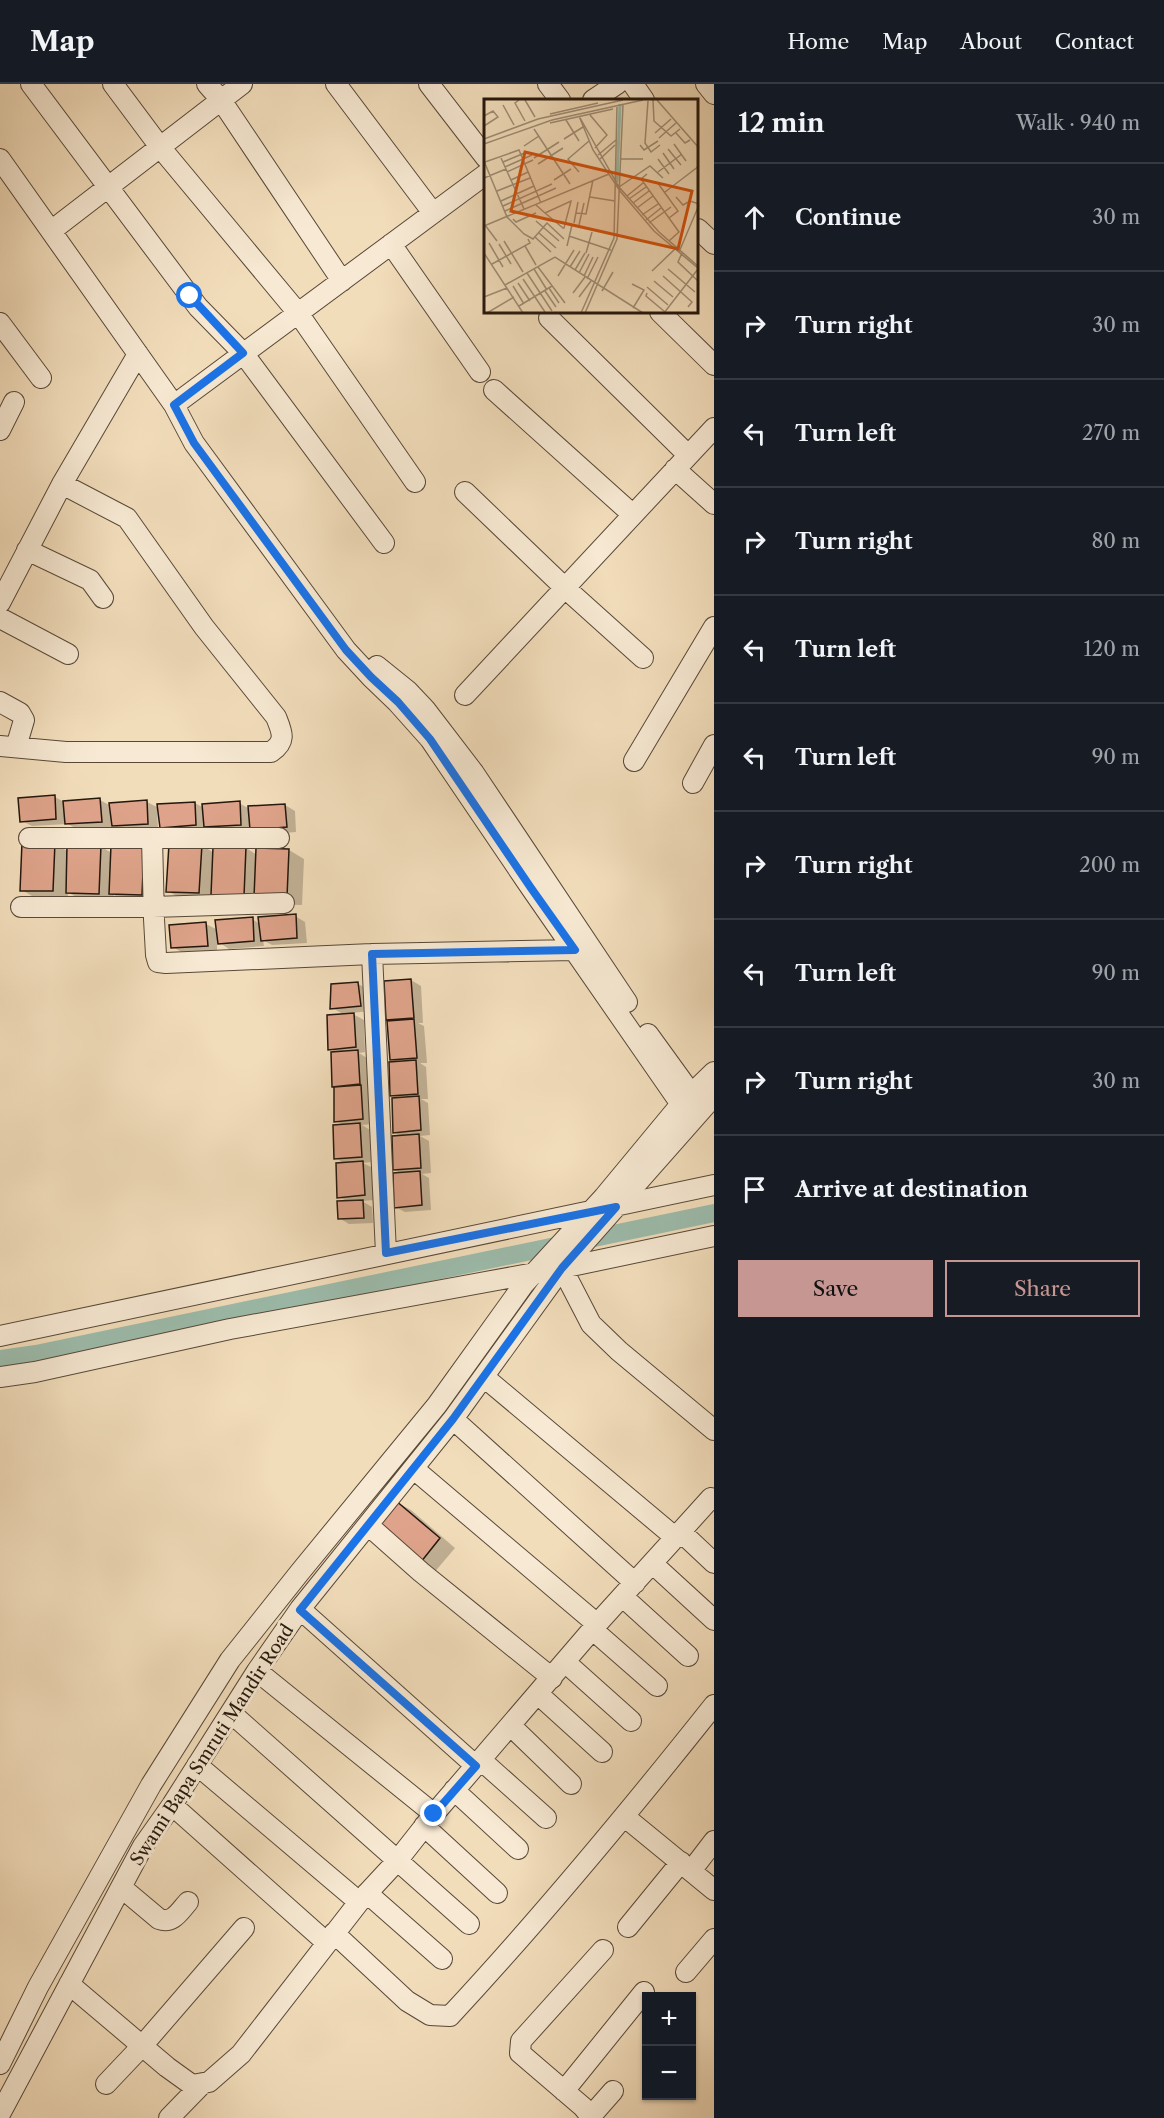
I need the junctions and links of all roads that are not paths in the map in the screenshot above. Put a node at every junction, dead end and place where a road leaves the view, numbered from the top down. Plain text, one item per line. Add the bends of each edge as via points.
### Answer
1 (31, 84) edge
2 (113, 84) edge
3 (207, 84) edge
4 (242, 84) edge
5 (336, 84) edge
6 (429, 84) edge
7 (548, 84) edge
8 (617, 84) edge
9 (633, 84) edge
10 (706, 84) edge
11 (714, 94) edge
12 (559, 99) edge
13 (594, 99) edge
14 (643, 99) edge
15 (221, 100) junction
16 (160, 147) junction
17 (484, 155) edge
18 (0, 159) edge
19 (484, 175) edge
20 (108, 187) junction
21 (433, 213) junction
22 (699, 230) edge
23 (51, 231) junction
24 (391, 244) junction
25 (714, 244) edge
26 (342, 281) junction
27 (298, 313) junction
28 (662, 314) edge
29 (549, 318) dead end
30 (0, 323) edge
31 (243, 353) junction
32 (138, 354) junction
33 (714, 365) edge
34 (480, 372) dead end
35 (40, 378) dead end
36 (494, 390) dead end
37 (14, 402) dead end
38 (178, 413) junction
39 (714, 428) edge
40 (0, 430) edge
41 (682, 462) junction
42 (415, 482) dead end
43 (62, 484) junction
44 (465, 492) dead end
45 (714, 504) edge
46 (632, 514) junction
47 (384, 543) dead end
48 (27, 550) junction
49 (564, 587) junction
50 (103, 598) dead end
51 (0, 603) edge
52 (0, 618) edge
53 (714, 627) edge
54 (68, 654) dead end
55 (643, 658) dead end
56 (465, 695) dead end
57 (0, 702) edge
58 (714, 745) edge
59 (8, 747) edge
60 (634, 761) dead end
61 (693, 783) dead end
62 (29, 838) dead end
63 (152, 838) junction
64 (279, 838) dead end
65 (284, 903) dead end
66 (21, 907) dead end
67 (153, 907) junction
68 (582, 948) junction
69 (372, 954) junction
70 (714, 1072) edge
71 (696, 1105) edge
72 (714, 1185) edge
73 (616, 1207) junction
74 (590, 1212) junction
75 (714, 1236) edge
76 (386, 1253) junction
77 (562, 1268) junction
78 (534, 1274) junction
79 (0, 1336) edge
80 (0, 1377) edge
81 (484, 1377) junction
82 (453, 1419) junction
83 (714, 1430) edge
84 (414, 1469) junction
85 (714, 1500) edge
86 (368, 1525) junction
87 (679, 1535) junction
88 (714, 1563) edge
89 (653, 1564) junction
90 (629, 1590) junction
91 (300, 1610) junction
92 (714, 1620) edge
93 (595, 1627) junction
94 (688, 1656) dead end
95 (565, 1662) junction
96 (257, 1671) junction
97 (552, 1677) junction
98 (657, 1686) dead end
99 (538, 1694) junction
100 (714, 1705) edge
101 (231, 1713) junction
102 (631, 1721) dead end
103 (511, 1726) junction
104 (602, 1752) dead end
105 (479, 1763) junction
106 (197, 1765) junction
107 (572, 1784) dead end
108 (454, 1791) junction
109 (172, 1805) junction
110 (625, 1817) junction
111 (546, 1818) dead end
112 (429, 1820) junction
113 (714, 1841) edge
114 (518, 1849) dead end
115 (397, 1861) junction
116 (686, 1867) junction
117 (122, 1888) junction
118 (714, 1890) edge
119 (497, 1893) dead end
120 (363, 1898) junction
121 (188, 1902) dead end
122 (469, 1924) dead end
123 (628, 1927) dead end
124 (244, 1928) dead end
125 (331, 1938) junction
126 (714, 1939) edge
127 (603, 1950) dead end
128 (442, 1959) dead end
129 (686, 1972) dead end
130 (69, 1984) junction
131 (642, 1996) edge
132 (142, 2046) junction
133 (0, 2064) edge
134 (203, 2083) junction
135 (106, 2084) dead end
136 (564, 2091) junction
137 (613, 2091) dead end
138 (0, 2114) edge
139 (592, 2117) edge
140 (169, 2118) edge

1 - 20 street
2 - 16 street
3 - 15 street
4 - 15 street
5 - 21 street
6 - 17 street
7 - 12 street
8 - 13 street
9 - 14 street
10 - 11 street
15 - 16 street
15 - 26 street
16 - 20 street
16 - 27 street
18 - 23 street
19 - 21 street
20 - 23 street
20 - 31 street via 198,307
21 - 24 street
22 - 25 street
23 - 32 street
24 - 26 street
24 - 34 street
26 - 27 street
27 - 31 street
27 - 42 street
28 - 33 street
29 - 41 street
30 - 35 street
31 - 38 street
31 - 47 street
32 - 38 street
32 - 43 street
36 - 46 street
37 - 40 street
38 - 68 street via 194,443 346,650 380,677 430,739 531,888
39 - 41 street
41 - 45 street
41 - 46 street
43 - 48 street
43 - 59 street via 127,518 204,627 276,717 283,734 279,747 271,752 66,752
44 - 49 street
46 - 49 street
48 - 50 street via 90,580
48 - 51 street
49 - 55 street
49 - 56 street
52 - 54 street
53 - 60 street
57 - 59 street via 20,713 24,720
58 - 61 street
62 - 63 street
63 - 64 street
63 - 67 street
65 - 67 street
66 - 67 street
67 - 69 street via 158,962
68 - 69 street
68 - 71 street
69 - 76 street
70 - 71 street
71 - 73 street, Swami Bapa Smruti Mandir Road
71 - 74 street
72 - 73 street
73 - 74 street
73 - 77 street, Swami Bapa Smruti Mandir Road
74 - 76 street
74 - 78 street
75 - 77 street
76 - 79 street
77 - 78 street
77 - 81 street, Swami Bapa Smruti Mandir Road
77 - 83 street via 591,1324
78 - 80 street via 230,1329
78 - 133 street via 437,1406 230,1660 151,1785 38,1986
81 - 82 street, Swami Bapa Smruti Mandir Road
81 - 87 street
82 - 84 street, Swami Bapa Smruti Mandir Road
82 - 90 street
84 - 86 street, Swami Bapa Smruti Mandir Road
84 - 93 street
85 - 87 street via 711,1498
86 - 91 street, Swami Bapa Smruti Mandir Road
86 - 97 street
87 - 88 street
87 - 89 street
89 - 90 street
89 - 92 street
90 - 93 street
90 - 94 street
91 - 96 street, Swami Bapa Smruti Mandir Road
91 - 105 street
93 - 95 street
93 - 98 street
95 - 97 street
95 - 102 street
96 - 101 street, Swami Bapa Smruti Mandir Road
96 - 112 street
97 - 99 street
99 - 103 street
99 - 104 street
100 - 110 street
101 - 106 street, Swami Bapa Smruti Mandir Road
101 - 115 street
103 - 105 street
103 - 107 street
105 - 108 street
105 - 111 street
106 - 109 street, Swami Bapa Smruti Mandir Road
106 - 120 street
108 - 112 street
108 - 114 street
109 - 117 street, Swami Bapa Smruti Mandir Road
109 - 125 street
110 - 116 street
110 - 125 street via 450,2016 429,2015 407,2001
112 - 115 street
112 - 119 street
113 - 116 street
115 - 120 street
115 - 122 street
116 - 118 street
116 - 123 street
117 - 121 street via 166,1921 172,1920
117 - 130 street, Swami Bapa Smruti Mandir Road
120 - 125 street
120 - 128 street
124 - 132 street
125 - 134 street via 241,2054
126 - 129 street
127 - 136 street via 521,2041 520,2053
130 - 132 street
130 - 138 street, Swami Bapa Smruti Mandir Road
131 - 136 street
132 - 134 street via 192,2085
132 - 135 street
134 - 140 street
136 - 139 street
137 - 139 street

